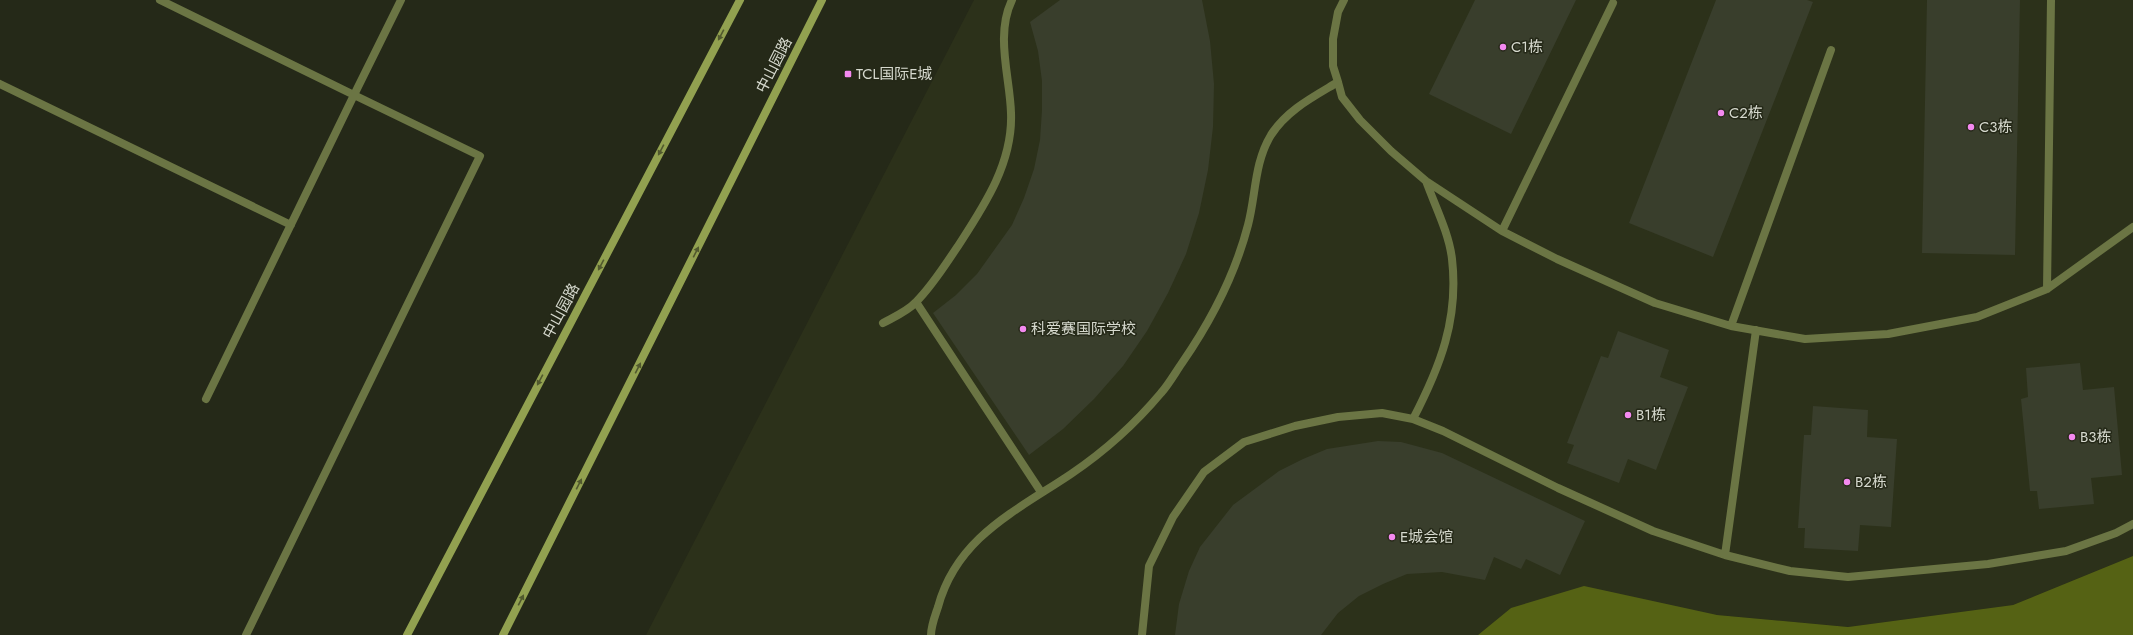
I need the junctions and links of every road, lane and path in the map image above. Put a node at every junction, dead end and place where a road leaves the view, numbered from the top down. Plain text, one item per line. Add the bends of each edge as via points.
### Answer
1 (160, 0) edge
2 (400, 0) edge
3 (740, 0) edge
4 (822, 0) edge
5 (1012, 0) edge
6 (1344, 0) edge
7 (2051, 0) edge
8 (1613, 4) dead end
9 (1831, 50) dead end
10 (1338, 82) junction
11 (0, 84) edge
12 (354, 95) junction
13 (1426, 181) junction
14 (291, 226) junction
15 (2133, 228) edge
16 (1502, 231) junction
17 (2047, 289) junction
18 (916, 302) junction
19 (883, 323) dead end
20 (1731, 326) junction
21 (1756, 330) junction
22 (206, 399) dead end
23 (1413, 419) junction
24 (1041, 492) junction
25 (2133, 524) edge
26 (1724, 555) junction
27 (246, 635) edge
28 (407, 635) edge
29 (503, 635) edge
30 (931, 635) edge
31 (1142, 635) edge

1 - 12 lane
2 - 12 lane
3 -> 28 main road, 中山园路
29 -> 4 main road, 中山园路
5 - 18 lane via 1007,9 1004,32 1012,114 1010,143 998,178 981,211 940,274
6 - 10 lane via 1338,12 1333,39 1333,66
7 - 17 lane
8 - 16 lane
9 - 20 lane
10 - 13 lane via 1342,97 1360,120
10 - 24 lane via 1291,111 1271,136 1257,169 1248,224 1231,279 1197,342 1163,392 1118,439 1071,474
11 - 14 lane
12 - 14 lane
12 - 27 lane via 480,156
13 - 16 lane
13 - 23 lane via 1452,258 1454,293 1449,334 1437,370
14 - 22 lane
15 - 17 lane
16 - 20 lane via 1556,259 1655,303
17 - 21 lane via 1978,317 1888,334 1805,339
18 - 19 lane
18 - 24 lane
20 - 21 lane
21 - 26 lane
23 - 26 lane via 1653,531
23 - 31 lane via 1382,413 1338,417 1295,426 1244,442 1204,472 1173,517 1149,566
24 - 30 lane via 980,536 958,562 942,594
25 - 26 lane via 2066,551 1988,564 1848,577 1790,571

